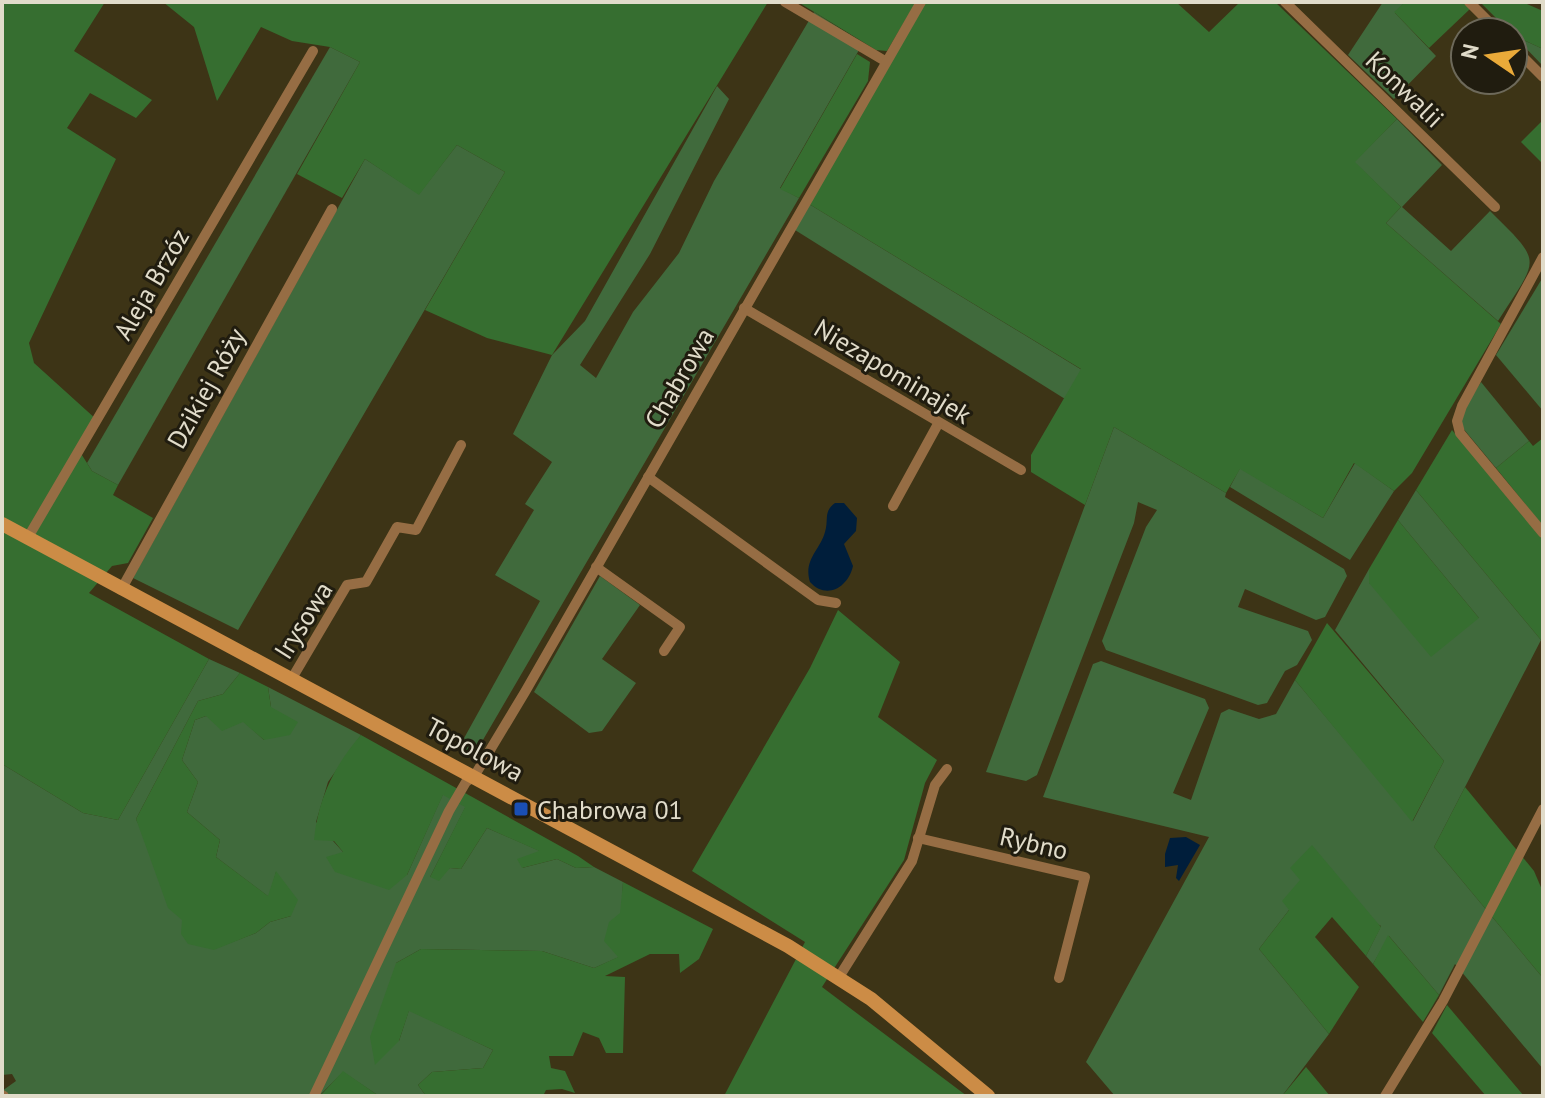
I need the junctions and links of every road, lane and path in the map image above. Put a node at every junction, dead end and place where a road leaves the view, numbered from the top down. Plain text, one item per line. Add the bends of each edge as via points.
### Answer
1 (785, 2) edge
2 (921, 2) edge
3 (1285, 2) edge
4 (313, 51) dead end
5 (885, 61) junction
6 (1495, 207) dead end
7 (332, 209) dead end
8 (1543, 257) edge
9 (744, 308) junction
10 (938, 424) junction
11 (461, 445) dead end
12 (1021, 470) dead end
13 (648, 477) junction
14 (893, 506) dead end
15 (2, 524) edge
16 (1543, 533) edge
17 (27, 539) junction
18 (596, 567) junction
19 (121, 590) junction
20 (836, 603) dead end
21 (664, 651) dead end
22 (291, 680) junction
23 (947, 769) dead end
24 (475, 775) junction
25 (1543, 809) edge
26 (918, 838) junction
27 (839, 977) junction
28 (1059, 978) dead end
29 (314, 1096) edge
30 (988, 1096) edge
31 (1385, 1096) edge

1 - 5 street
2 - 5 street, Chabrowa
3 - 6 street, Konwalii
4 - 17 street, Aleja Brzóz
5 - 9 street, Chabrowa
7 - 19 street, Dzikiej Róży
8 - 16 street via 1457,421 1460,433
9 - 10 street, Niezapominajek
9 - 13 street, Chabrowa
10 - 12 street, Niezapominajek
10 - 14 street
11 - 22 street, Irysowa via 416,530 397,527 366,582 347,585
13 - 18 street, Chabrowa
13 - 20 street via 818,600
15 - 17 street, Topolowa
17 - 19 street, Topolowa
18 - 21 street via 680,627
18 - 24 street, Chabrowa
19 - 22 street, Topolowa
22 - 24 street, Topolowa
23 - 26 street via 935,785
24 - 27 street, Topolowa
24 - 29 street, Chabrowa via 449,811
25 - 31 street via 1443,1001
26 - 27 street via 912,861
26 - 28 street, Rybno via 1085,877
27 - 30 street, Topolowa

